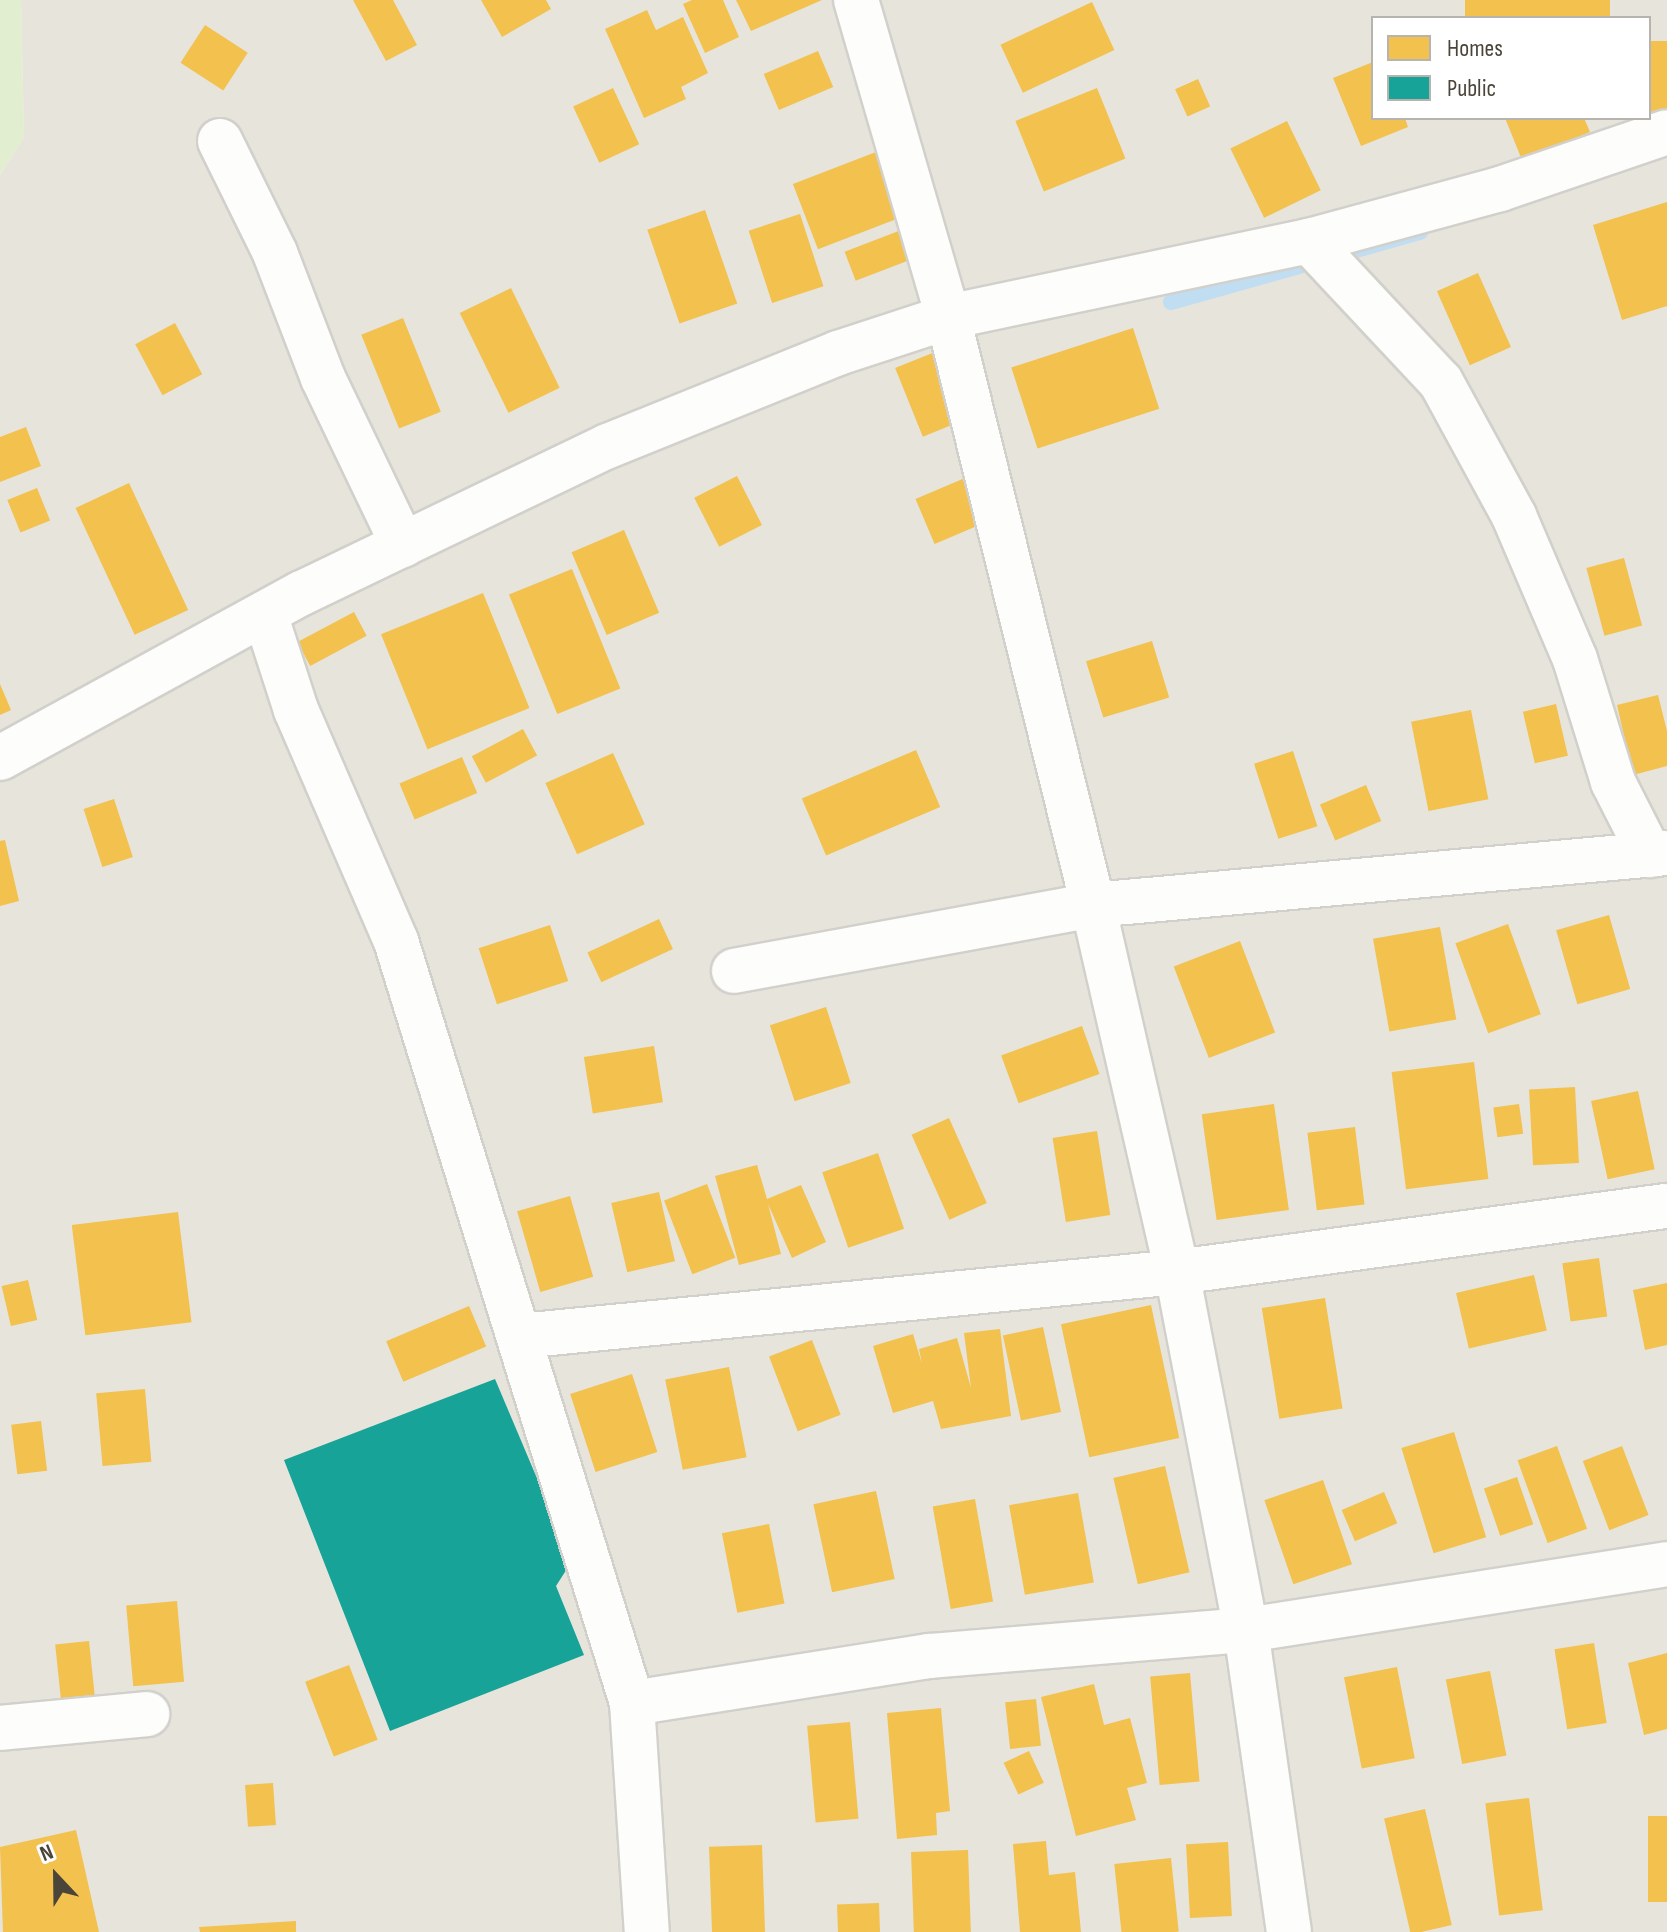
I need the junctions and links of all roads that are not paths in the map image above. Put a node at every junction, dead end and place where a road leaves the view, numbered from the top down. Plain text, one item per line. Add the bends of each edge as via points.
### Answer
1 (856, 0) edge
2 (1667, 132) edge
3 (220, 141) dead end
4 (1309, 241) junction
5 (948, 317) junction
6 (403, 545) junction
7 (265, 614) junction
8 (0, 758) edge
9 (1659, 854) edge
10 (1093, 905) junction
11 (734, 971) dead end
12 (1667, 1206) edge
13 (1177, 1272) junction
14 (520, 1336) junction
15 (1667, 1564) edge
16 (1246, 1630) junction
17 (632, 1703) junction
18 (147, 1714) dead end
19 (0, 1728) edge
20 (647, 1932) edge
21 (1289, 1932) edge

1 - 5 street
2 - 4 street via 1500,189
3 - 6 street
4 - 5 street
4 - 9 street via 1441,382 1514,516 1575,659 1613,782
5 - 6 street via 838,353 608,446
5 - 10 street
6 - 7 street
7 - 8 street
7 - 14 street via 296,710 396,941
9 - 10 street
10 - 11 street
10 - 13 street
12 - 13 street
13 - 14 street
13 - 16 street
14 - 17 street
15 - 16 street
16 - 17 street via 929,1656
16 - 21 street
17 - 20 street
18 - 19 street

